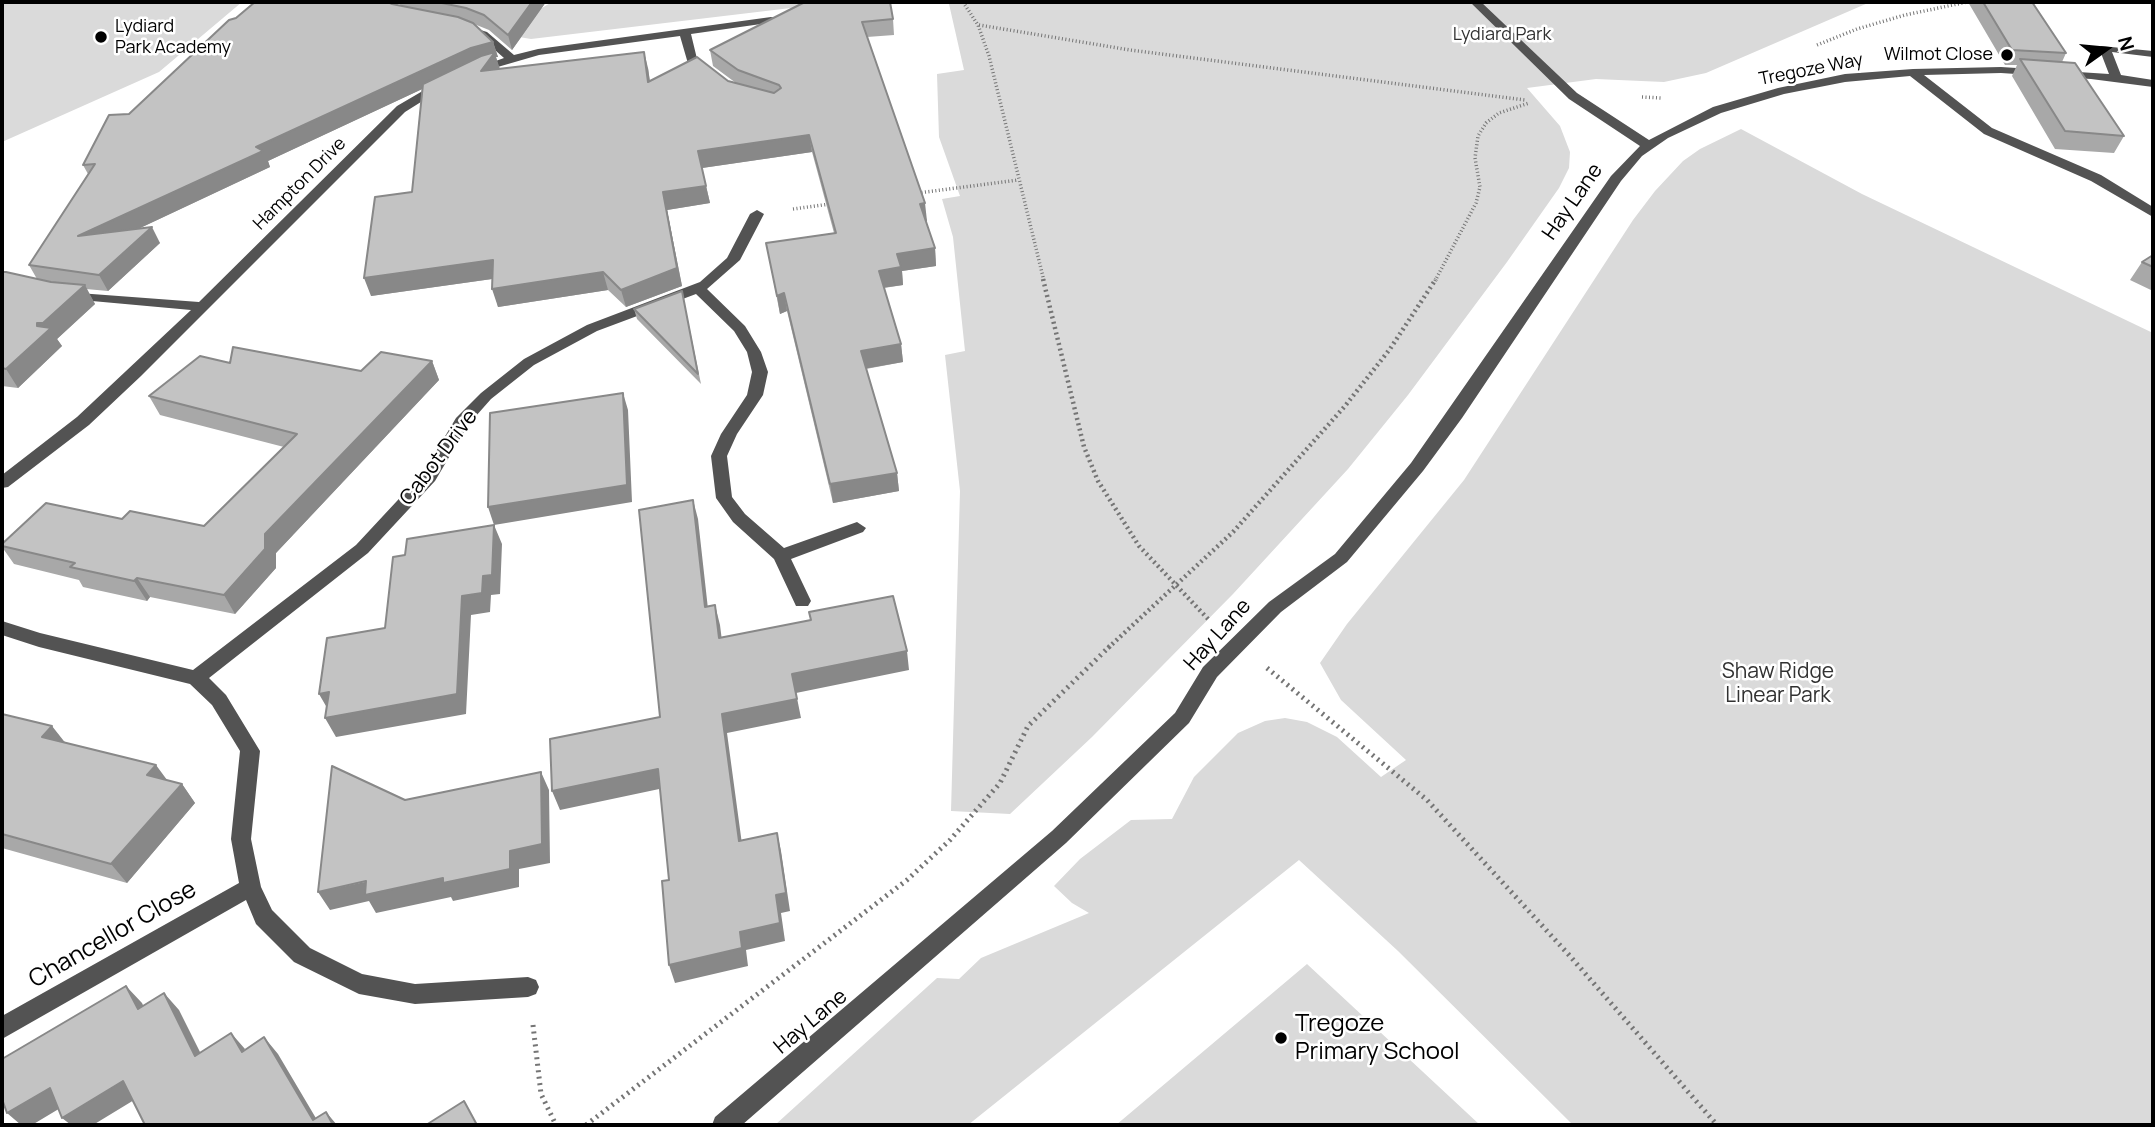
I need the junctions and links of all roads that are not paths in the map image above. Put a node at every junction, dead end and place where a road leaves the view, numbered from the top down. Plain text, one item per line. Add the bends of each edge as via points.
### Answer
1 (1475, 2) edge
2 (771, 20) edge
3 (466, 27) edge
4 (685, 32) junction
5 (2153, 54) edge
6 (510, 58) junction
7 (1913, 72) junction
8 (2116, 78) junction
9 (718, 80) edge
10 (2153, 83) edge
11 (1650, 145) junction
12 (2153, 213) edge
13 (757, 214) road end
14 (698, 288) junction
15 (50, 292) edge
16 (202, 307) junction
17 (2, 482) edge
18 (857, 528) dead end
19 (781, 556) junction
20 (802, 601) dead end
21 (2, 628) edge
22 (196, 678) junction
23 (250, 887) junction
24 (528, 987) road end
25 (2, 1028) edge
26 (724, 1125) edge

1 - 11 street via 1573,96
2 - 4 street, Hampton Drive
3 - 6 street via 483,34
4 - 6 street, Hampton Drive
4 - 9 street via 693,65
5 - 8 street via 2105,48
6 - 16 street, Hampton Drive via 449,82 401,109
7 - 8 street, Tregoze Way via 2042,71
7 - 11 street, Tregoze Way via 1845,78 1760,97 1695,119
7 - 12 street via 1987,131 2096,178
8 - 10 street, Tregoze Way
11 - 26 street, Hay Lane via 1616,179 1456,414 1341,558 1285,598 1205,679 1182,718 1059,837
13 - 14 street, Cabot Drive via 733,260
14 - 19 street via 740,329 760,372 755,395 719,456 724,498 738,518
14 - 22 street, Cabot Drive via 592,328 529,362 462,422 429,477 362,549
15 - 16 street
16 - 17 street, Hampton Drive via 83,421
18 - 19 street
19 - 20 street
21 - 22 street
22 - 23 street via 219,700 250,751 242,839
23 - 24 street via 264,917 302,955 359,984 415,994
23 - 25 street, Chancellor Close

